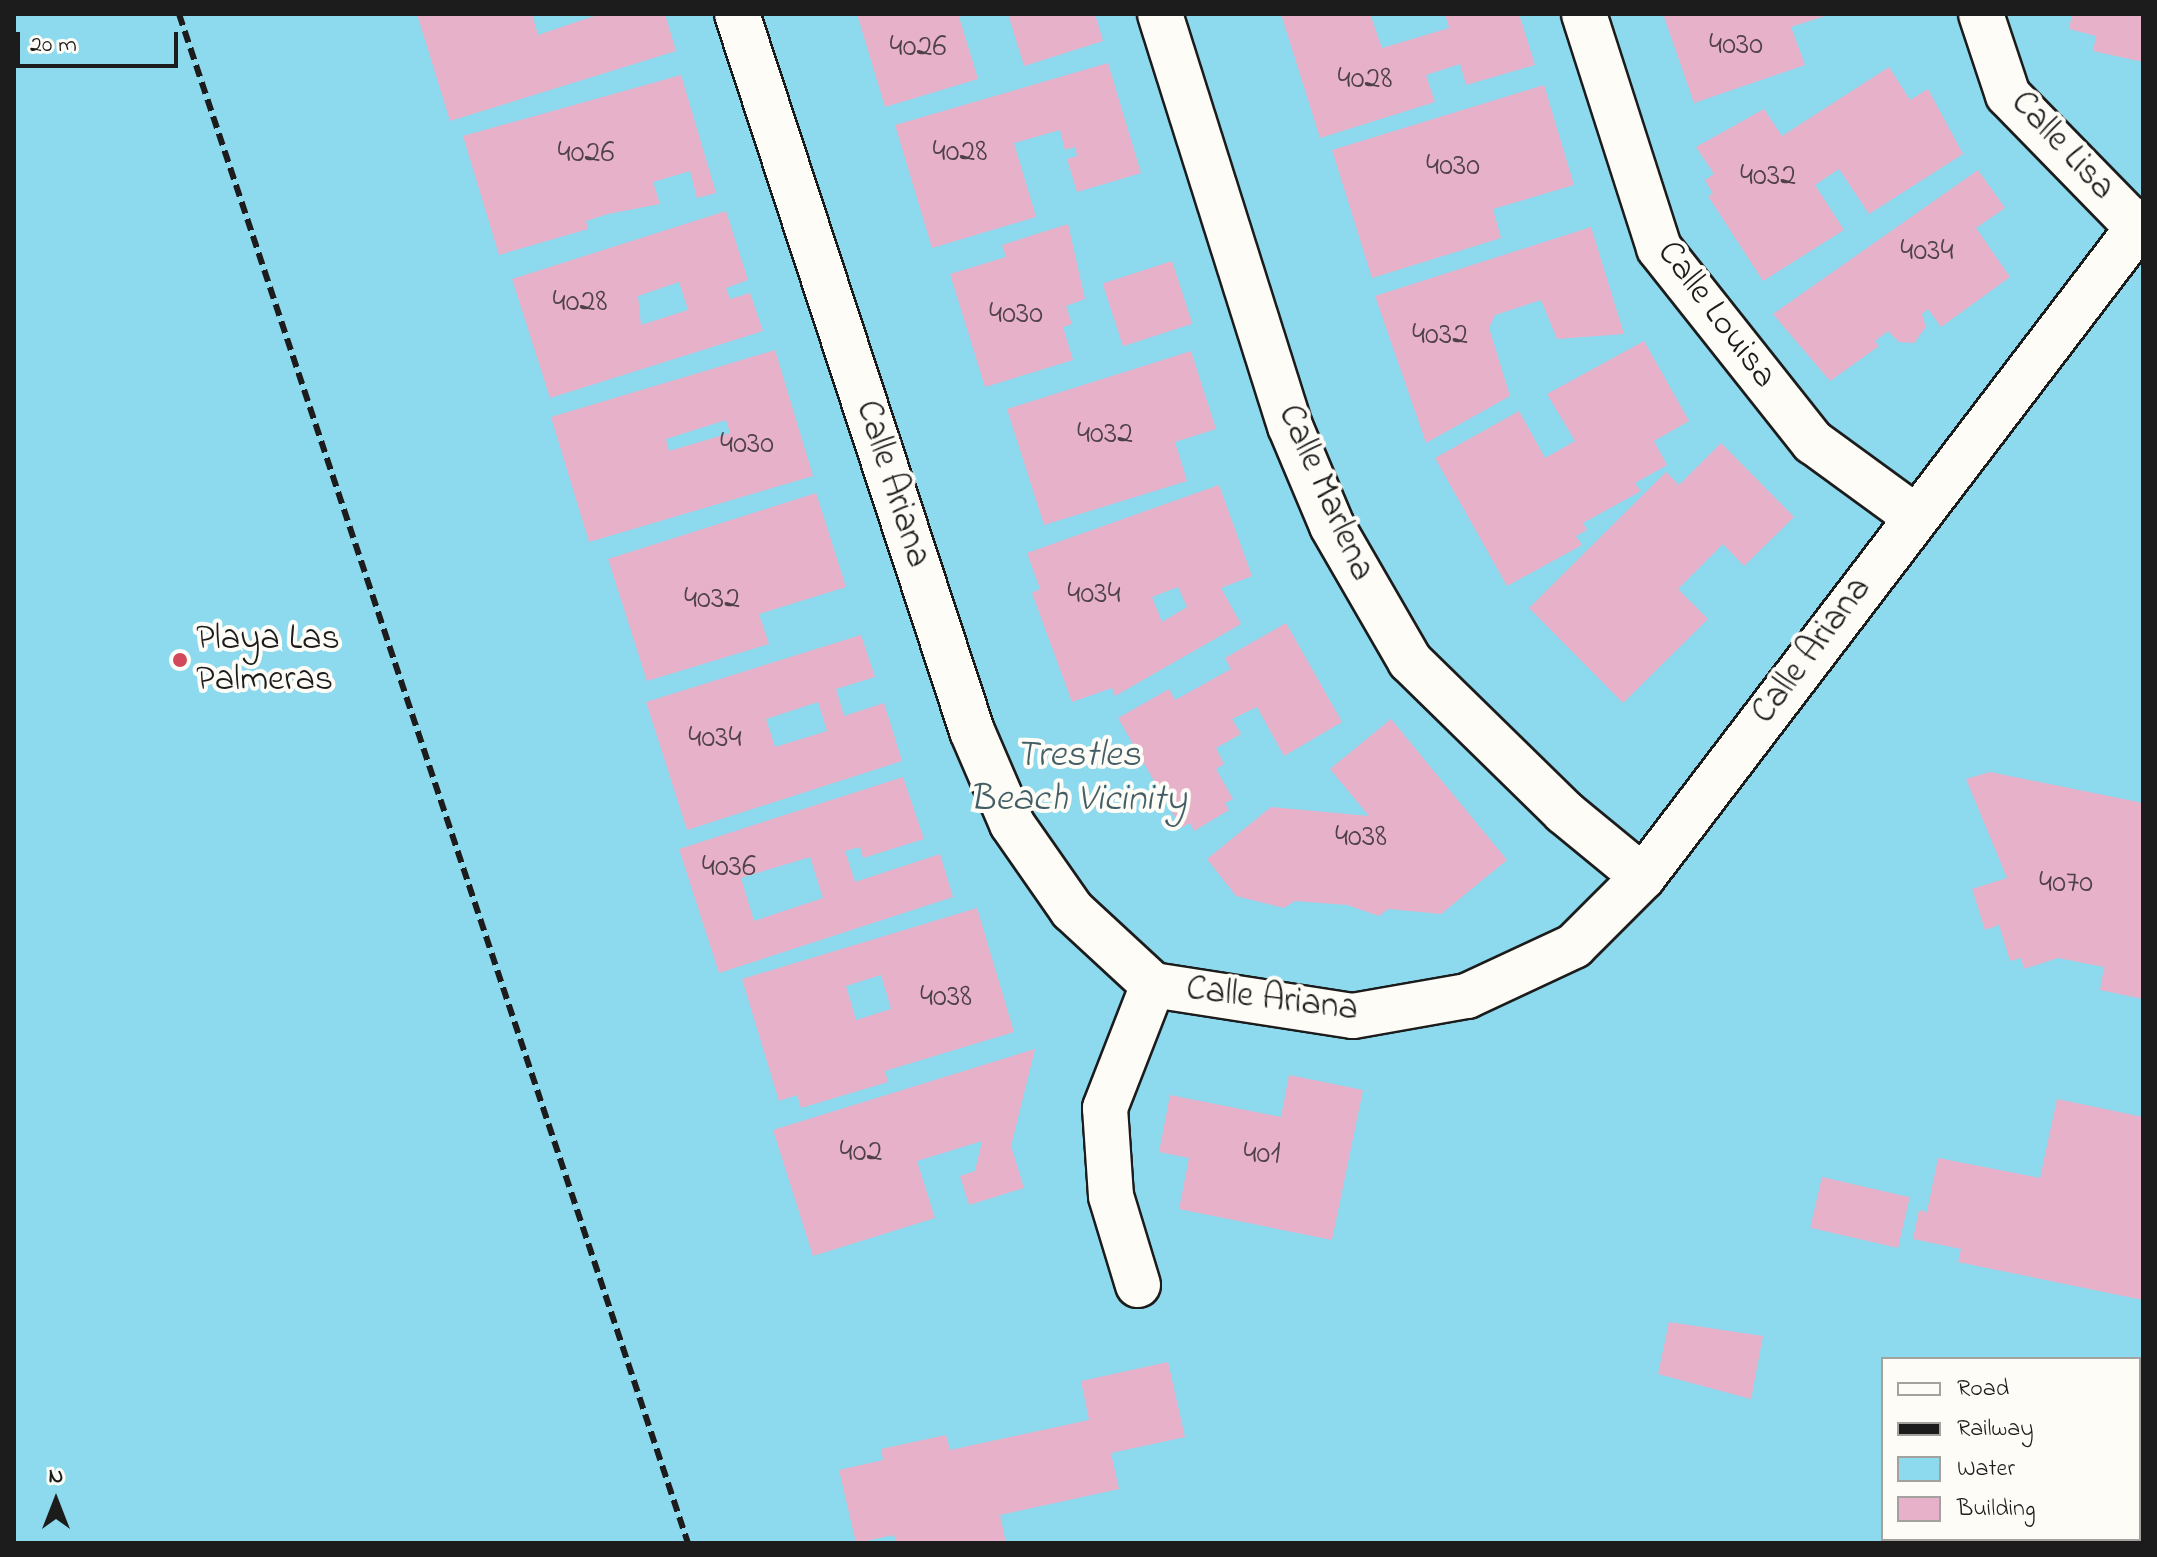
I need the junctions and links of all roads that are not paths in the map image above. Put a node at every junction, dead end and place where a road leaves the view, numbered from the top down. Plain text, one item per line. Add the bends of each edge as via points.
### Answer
1 (737, 14) edge
2 (1160, 14) edge
3 (1584, 14) edge
4 (1981, 14) edge
5 (2140, 224) edge
6 (1913, 515) junction
7 (1643, 877) junction
8 (1153, 985) junction
9 (1138, 1285) dead end

1 - 8 street, Calle Ariana via 972,731 1012,824 1072,910
2 - 7 street, Calle Marlena via 1290,426 1332,526 1410,661 1564,812
3 - 6 street, Calle Louisa via 1659,248 1813,442
4 - 5 street, Calle Lisa via 2008,95
5 - 6 street, Calle Ariana
6 - 7 street, Calle Ariana
7 - 8 street, Calle Ariana via 1574,946 1467,996 1353,1016
8 - 9 street via 1105,1108 1111,1196

